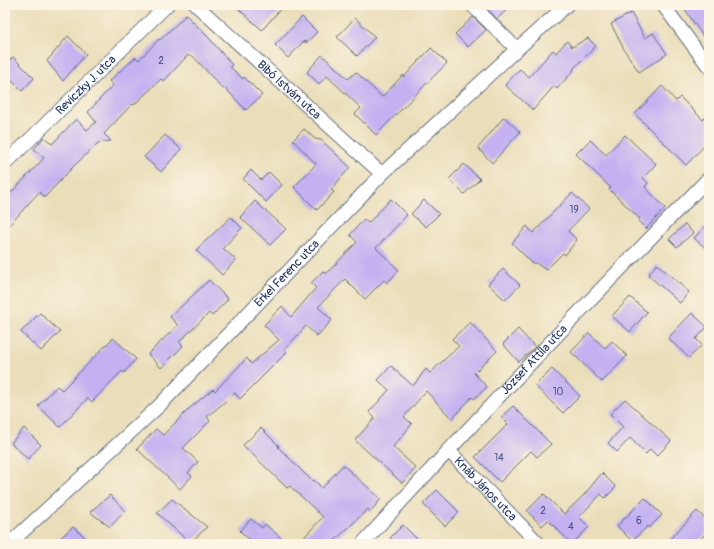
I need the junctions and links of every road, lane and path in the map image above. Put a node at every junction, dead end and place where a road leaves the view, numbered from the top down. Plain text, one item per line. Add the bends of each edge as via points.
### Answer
1 (167, 5) edge
2 (196, 5) edge
3 (472, 5) edge
4 (567, 5) edge
5 (663, 5) edge
6 (517, 49) junction
7 (709, 67) edge
8 (5, 164) edge
9 (382, 174) junction
10 (709, 178) edge
11 (448, 450) junction
12 (9, 544) edge
13 (362, 544) edge
14 (539, 544) edge

1 - 8 street, Reviczky J. utca
2 - 9 street, Bibó István utca
3 - 6 street
4 - 6 street, Erkel Ferenc utca
5 - 7 street
6 - 9 street, Erkel Ferenc utca
9 - 12 street, Erkel Ferenc utca via 159,406
10 - 11 street, József Attila utca
11 - 13 street, József Attila utca
11 - 14 street, Knáb János utca

